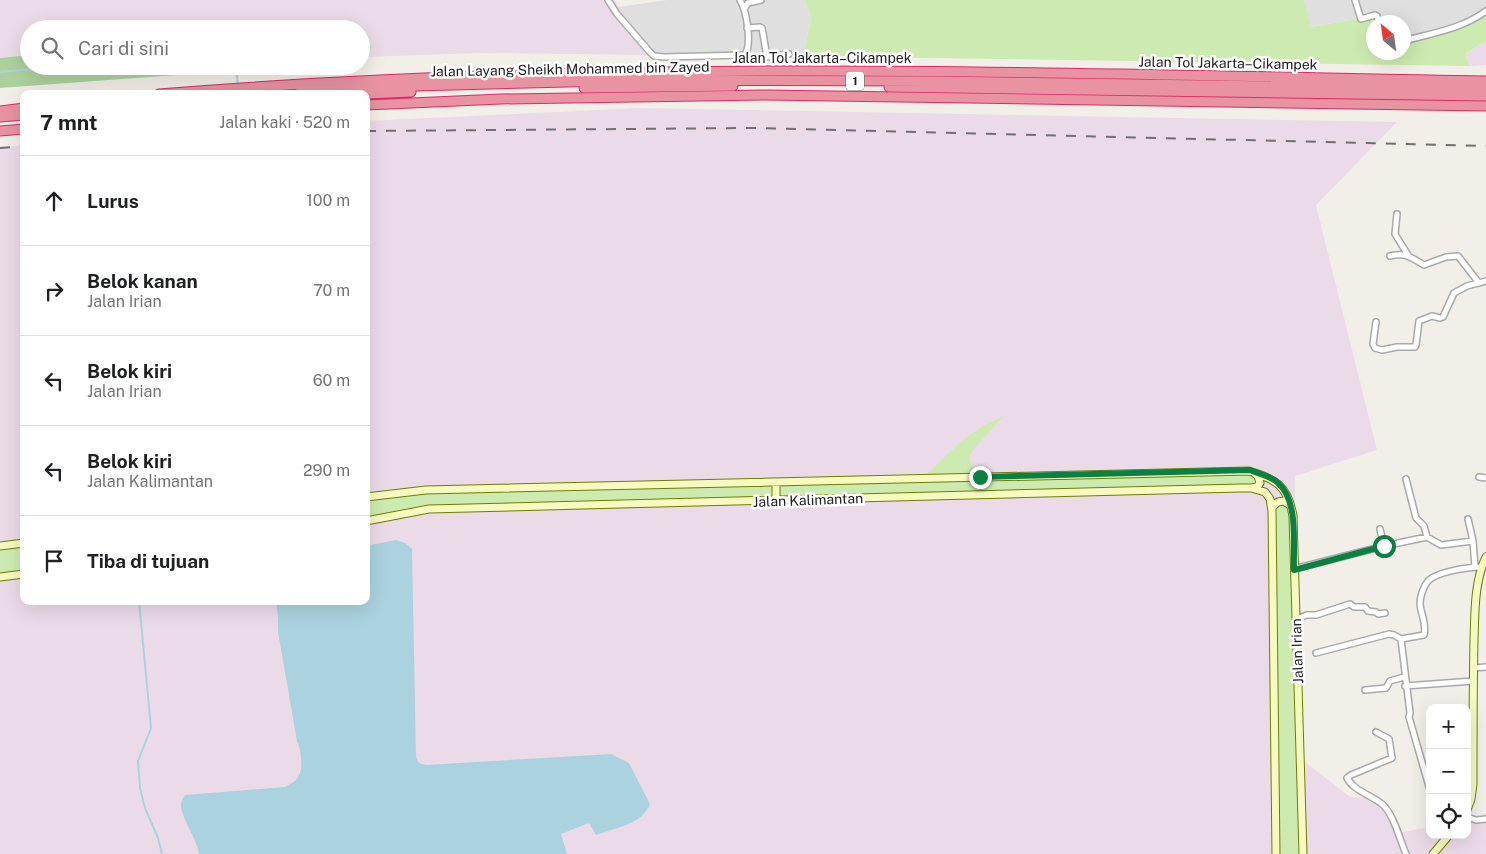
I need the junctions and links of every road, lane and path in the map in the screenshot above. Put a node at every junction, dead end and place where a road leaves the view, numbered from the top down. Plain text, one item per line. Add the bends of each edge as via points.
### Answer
1 (608, 0) edge
2 (740, 0) edge
3 (761, 0) edge
4 (1355, 0) edge
5 (754, 1) edge
6 (744, 9) junction
7 (1486, 11) edge
8 (1366, 18) edge
9 (747, 28) junction
10 (1411, 39) edge
11 (789, 54) dead end
12 (1486, 81) edge
13 (1486, 89) edge
14 (227, 90) edge
15 (254, 90) edge
16 (370, 94) edge
17 (1486, 96) edge
18 (370, 105) edge
19 (20, 106) edge
20 (1486, 106) edge
21 (0, 107) edge
22 (20, 107) edge
23 (0, 110) edge
24 (20, 115) edge
25 (0, 117) edge
26 (20, 129) edge
27 (0, 131) edge
28 (1397, 214) dead end
29 (1408, 255) junction
30 (1390, 256) dead end
31 (1486, 281) edge
32 (1479, 283) junction
33 (1376, 322) dead end
34 (1250, 470) junction
35 (1479, 477) dead end
36 (1486, 478) edge
37 (1406, 479) dead end
38 (776, 482) junction
39 (1252, 488) junction
40 (370, 497) edge
41 (776, 501) junction
42 (1291, 506) junction
43 (1272, 510) junction
44 (1468, 519) dead end
45 (370, 520) edge
46 (1380, 529) dead end
47 (1427, 537) junction
48 (1473, 541) junction
49 (20, 544) edge
50 (0, 546) edge
51 (1384, 546) junction
52 (1486, 557) edge
53 (1478, 567) junction
54 (1294, 570) junction
55 (20, 575) edge
56 (0, 578) edge
57 (1386, 612) dead end
58 (1296, 619) junction
59 (1401, 639) junction
60 (1316, 653) dead end
61 (1486, 667) edge
62 (1474, 668) junction
63 (1404, 677) junction
64 (1473, 681) junction
65 (1405, 686) junction
66 (1365, 690) dead end
67 (1376, 732) dead end
68 (1426, 776) edge
69 (1471, 801) edge
70 (1471, 818) edge
71 (1486, 819) edge
72 (1444, 839) edge
73 (1276, 854) edge
74 (1303, 854) edge
75 (1406, 854) edge
76 (1433, 854) edge

1 - 9 street via 655,56 745,55
2 - 6 street
3 - 5 street
4 - 8 street via 1361,19
5 - 6 street
6 - 9 street
7 - 10 street via 1462,25
9 - 11 street via 762,28 766,57
12 - 14 highway, Jalan Tol Jakarta–Cikampek / 1 via 770,72 470,77 324,82
13 - 15 highway, Jalan Layang Sheikh Mohammed bin Zayed / 1 via 647,80
16 - 17 highway, Jalan Layang Sheikh Mohammed bin Zayed / 1 via 497,88 824,86
18 - 20 highway, 1 via 765,95
19 - 21 highway
22 - 23 highway
24 - 25 highway
26 - 27 highway
28 - 29 street via 1395,234
29 - 30 street
29 - 32 street via 1424,265 1458,256
31 - 32 street
32 - 33 street via 1454,294 1443,317 1432,316 1419,321 1415,347 1375,348
34 - 38 street, Jalan Kalimantan
34 - 39 street via 1260,481 1257,488
34 - 42 street, Jalan Irian via 1278,482
35 - 36 street
37 - 47 street via 1416,518 1424,526
38 - 40 street, Jalan Kalimantan via 426,490
38 - 41 street
39 - 41 street, Jalan Kalimantan
39 - 43 street via 1266,492
41 - 45 street, Jalan Kalimantan via 429,510
42 - 43 street via 1284,501 1278,502
42 - 54 street, Jalan Irian
43 - 73 street, Jalan Irian
44 - 48 street
46 - 51 street
47 - 48 street via 1441,545
47 - 51 street
48 - 53 street
49 - 50 street
51 - 54 street
52 - 53 street
53 - 59 street via 1433,577 1428,581 1421,597 1424,635
53 - 62 street
54 - 58 street, Jalan Irian
55 - 56 street
57 - 58 street via 1378,614 1350,604
58 - 74 street, Jalan Irian
59 - 60 street via 1388,634
59 - 63 street
61 - 62 street
62 - 64 street
63 - 65 street
63 - 66 street via 1390,680 1386,688
64 - 65 street
64 - 69 street
65 - 68 street via 1409,717
67 - 75 street via 1389,738 1392,758 1347,778 1352,786 1383,805 1390,814
70 - 71 street
72 - 76 street

